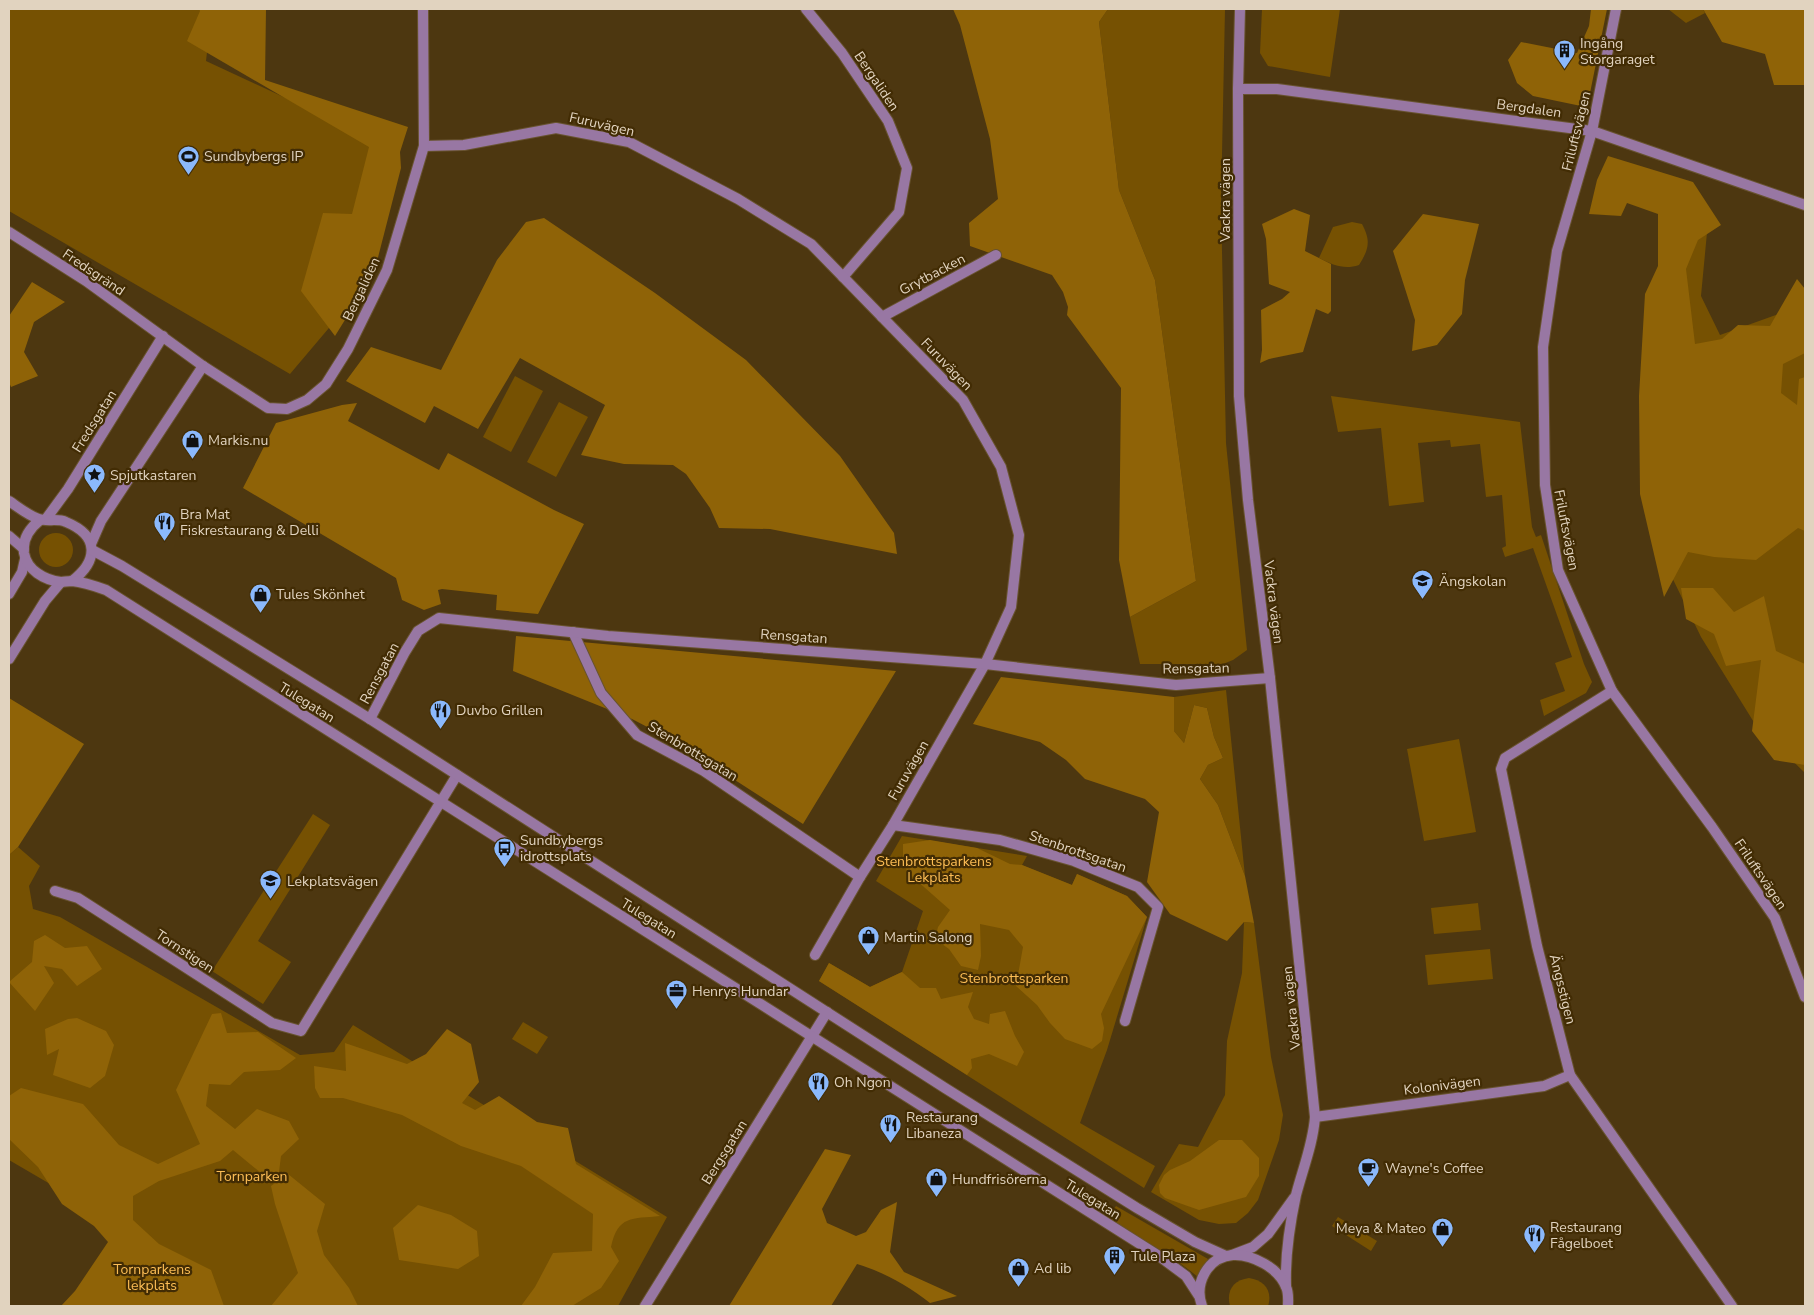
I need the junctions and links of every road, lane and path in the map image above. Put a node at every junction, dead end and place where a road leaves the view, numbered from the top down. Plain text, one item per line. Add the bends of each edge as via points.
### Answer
1 (423, 9) edge
2 (806, 9) edge
3 (1240, 9) edge
4 (1616, 9) edge
5 (1238, 89) junction
6 (1592, 131) junction
7 (424, 146) junction
8 (1805, 205) edge
9 (9, 232) edge
10 (996, 255) dead end
11 (843, 277) junction
12 (882, 316) junction
13 (163, 336) junction
14 (203, 366) junction
15 (9, 501) edge
16 (43, 519) junction
17 (9, 536) edge
18 (91, 547) junction
19 (24, 554) junction
20 (72, 581) junction
21 (61, 582) junction
22 (9, 594) edge
23 (573, 632) junction
24 (9, 659) edge
25 (985, 664) junction
26 (1270, 678) junction
27 (1612, 691) junction
28 (370, 719) junction
29 (457, 775) junction
30 (441, 803) junction
31 (893, 825) junction
32 (860, 877) junction
33 (55, 892) dead end
34 (815, 956) dead end
35 (1805, 997) edge
36 (827, 1012) junction
37 (1125, 1021) dead end
38 (812, 1037) junction
39 (1570, 1075) junction
40 (1315, 1116) junction
41 (1296, 1195) junction
42 (1229, 1256) junction
43 (1287, 1291) junction
44 (1200, 1301) edge
45 (645, 1306) edge
46 (1288, 1306) edge
47 (1296, 1306) edge
48 (1732, 1306) edge

1 - 7 street, Bergaliden
2 - 11 street, Bergaliden via 842,53 888,121 906,168 899,212
3 - 5 street, Vackra vägen
4 - 6 street, Friluftsvägen
5 - 6 street, Bergdalen via 1277,89
5 - 26 street, Vackra vägen via 1239,396
6 - 8 street, Bergdalen
6 - 27 street, Friluftsvägen via 1557,251 1543,347 1545,485 1558,570
7 - 11 street, Furuvägen via 464,145 556,128 628,142 738,199 812,244
7 - 14 street, Bergaliden via 387,270 348,349 326,384 307,400 287,409 268,408
9 - 13 street, Fredsgränd
10 - 12 street, Grytbacken
11 - 12 street, Furuvägen
12 - 25 street, Furuvägen via 963,400 1001,467 1019,535 1011,608
13 - 14 street, Bergaliden
13 - 16 street, Fredsgatan via 68,489
14 - 18 street via 104,517
15 - 16 street, Tulegatan
16 - 18 street, Tulegatan via 56,519 72,525 85,535
16 - 19 street via 32,526 25,538
17 - 19 street, Tulegatan
18 - 20 street via 86,569
18 - 28 street, Tulegatan
19 - 21 street, Tulegatan via 31,569
19 - 22 street via 22,572
20 - 21 street, Tulegatan
20 - 30 street, Tulegatan via 106,590
21 - 24 street via 45,601
23 - 25 street, Rensgatan
23 - 28 street, Rensgatan via 439,618 418,631
23 - 32 street, Stenbrottsgatan via 601,693 637,734 704,771
25 - 26 street, Rensgatan via 1176,684
25 - 31 street, Furuvägen
26 - 40 street, Vackra vägen
27 - 35 street, Friluftsvägen via 1775,918
27 - 39 street, Ängsstigen via 1505,758 1501,769 1538,946
28 - 29 street, Tulegatan
29 - 30 street
29 - 36 street, Tulegatan
30 - 33 street, Tornstigen via 301,1031 272,1023 78,898
30 - 38 street, Tulegatan
31 - 32 street, Furuvägen
31 - 37 street, Stenbrottsgatan via 1000,840 1074,861 1138,887 1158,907
32 - 34 street, Furuvägen
36 - 38 street, Bergsgatan
36 - 42 street, Tulegatan via 1138,1208 1195,1242
38 - 44 street, Tulegatan via 1159,1256 1186,1276
38 - 45 street, Bergsgatan
39 - 40 street, Kolonivägen via 1544,1086
39 - 48 street, Ängsstigen
40 - 41 street, Vackra vägen via 1307,1162
41 - 42 street, Vackra vägen via 1268,1234 1253,1247
41 - 43 street, Vackra vägen via 1287,1258
42 - 43 street, Tulegatan via 1250,1258 1269,1266
42 - 44 street, Vackra vägen via 1210,1266 1203,1274
43 - 46 street, Vackra vägen
43 - 47 street

